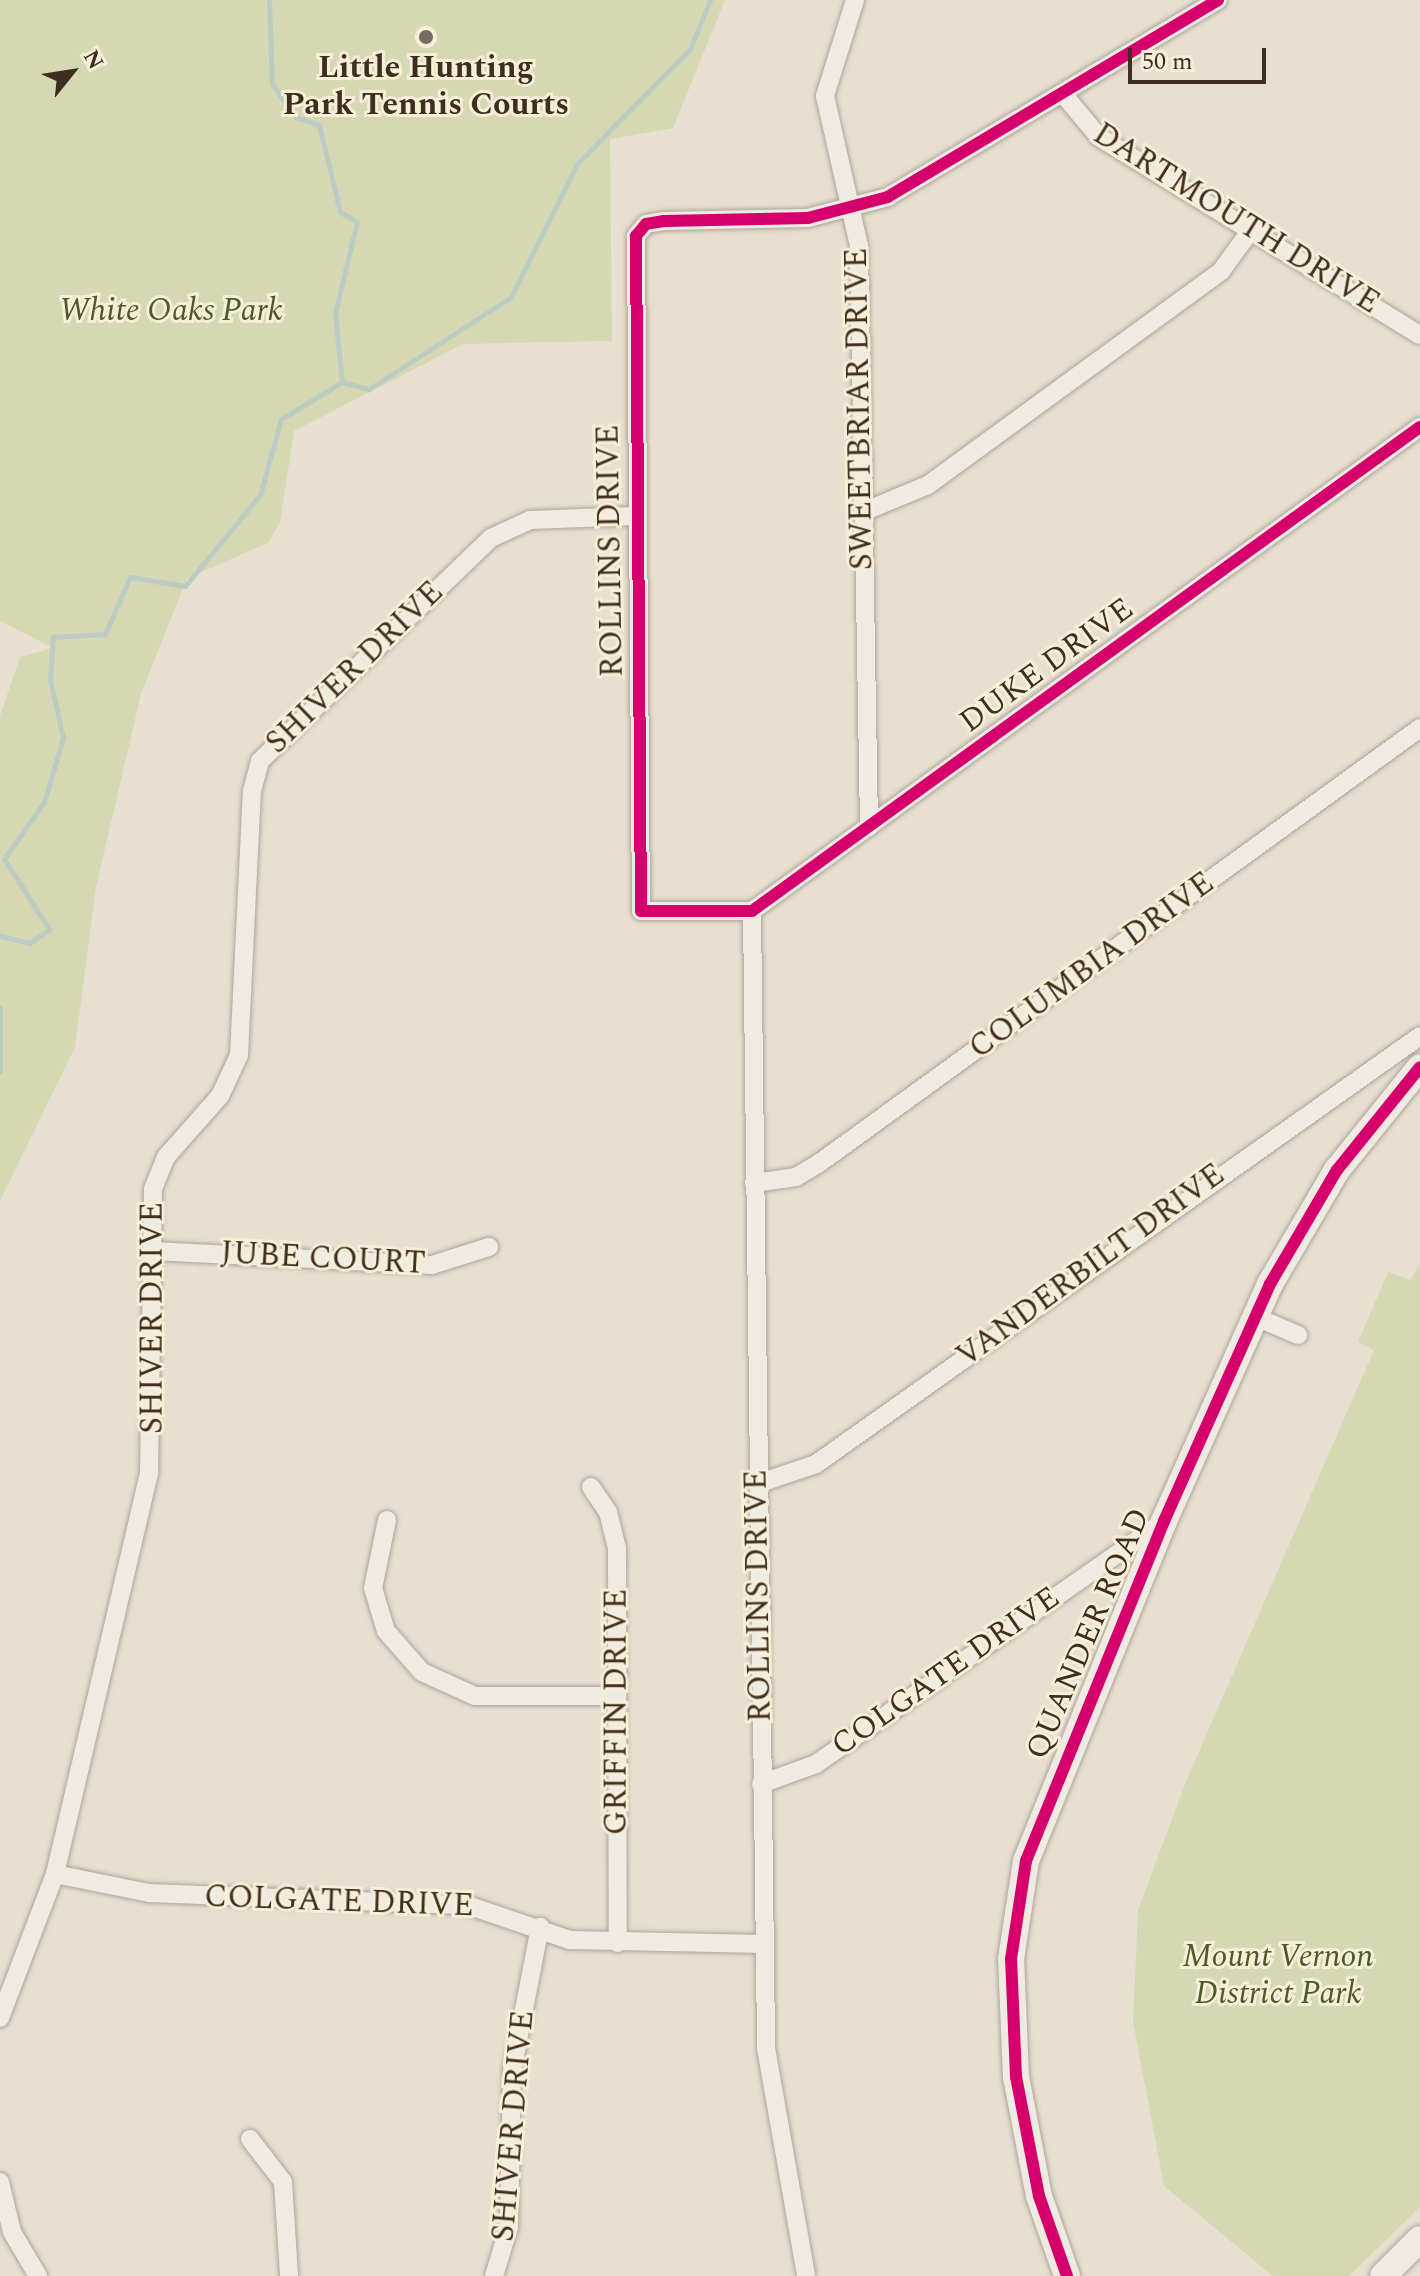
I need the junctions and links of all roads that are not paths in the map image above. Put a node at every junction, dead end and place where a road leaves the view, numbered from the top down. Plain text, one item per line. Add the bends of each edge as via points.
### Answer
1 (855, 0) edge
2 (1213, 1) edge
3 (1063, 94) junction
4 (851, 207) junction
5 (1251, 230) junction
6 (1420, 335) edge
7 (1420, 427) edge
8 (863, 512) junction
9 (636, 516) junction
10 (1420, 728) edge
11 (869, 827) junction
12 (752, 911) junction
13 (1420, 1036) edge
14 (1420, 1067) edge
15 (754, 1183) junction
16 (489, 1247) dead end
17 (153, 1251) junction
18 (1256, 1317) junction
19 (1298, 1335) dead end
20 (757, 1484) junction
21 (591, 1487) dead end
22 (387, 1520) dead end
23 (1164, 1521) junction
24 (617, 1696) junction
25 (761, 1784) junction
26 (55, 1874) junction
27 (540, 1927) junction
28 (618, 1943) junction
29 (764, 1944) junction
30 (0, 2018) edge
31 (250, 2139) dead end
32 (0, 2182) edge
33 (1420, 2239) edge
34 (38, 2276) edge
35 (289, 2276) edge
36 (494, 2276) edge
37 (806, 2276) edge
38 (1067, 2276) edge
39 (1383, 2276) edge

1 - 4 street, SWEETBRIAR DRIVE via 825,96
2 - 3 street, ROLLINS DRIVE
3 - 4 street, ROLLINS DRIVE via 898,193
3 - 5 street, DARTMOUTH DRIVE via 1099,137
4 - 8 street, SWEETBRIAR DRIVE via 859,246
4 - 9 street, ROLLINS DRIVE via 808,218 646,224 636,236
5 - 6 street, DARTMOUTH DRIVE
5 - 8 street via 1209,281 928,485
7 - 11 street, DUKE DRIVE
8 - 11 street, SWEETBRIAR DRIVE
9 - 12 street, ROLLINS DRIVE via 641,911
9 - 17 street, SHIVER DRIVE via 530,520 491,538 267,751 252,791 239,1055 220,1096 159,1172
10 - 15 street, COLUMBIA DRIVE via 818,1164 796,1177
11 - 12 street, DUKE DRIVE
12 - 15 street, ROLLINS DRIVE
13 - 20 street, VANDERBILT DRIVE via 816,1464
14 - 18 street, QUANDER ROAD via 1337,1170
15 - 20 street, ROLLINS DRIVE
16 - 17 street, JUBE COURT via 432,1265
17 - 26 street, SHIVER DRIVE via 149,1474
18 - 19 street
18 - 23 street, QUANDER ROAD
20 - 25 street, ROLLINS DRIVE
21 - 24 street, GRIFFIN DRIVE via 616,1540
22 - 24 street via 373,1588 386,1631 422,1672 475,1696
23 - 25 street, COLGATE DRIVE via 816,1764
23 - 38 street, QUANDER ROAD via 1042,1813 1015,1908 1016,2077 1039,2196
24 - 28 street, GRIFFIN DRIVE
25 - 29 street, ROLLINS DRIVE
26 - 27 street, COLGATE DRIVE via 162,1894 467,1905
26 - 30 street, SHIVER DRIVE
27 - 28 street, COLGATE DRIVE via 570,1940
27 - 36 street, SHIVER DRIVE via 512,2071 509,2227
28 - 29 street, COLGATE DRIVE
29 - 37 street, ROLLINS DRIVE via 771,2097
31 - 35 street via 283,2182
32 - 34 street via 12,2232
33 - 39 street

